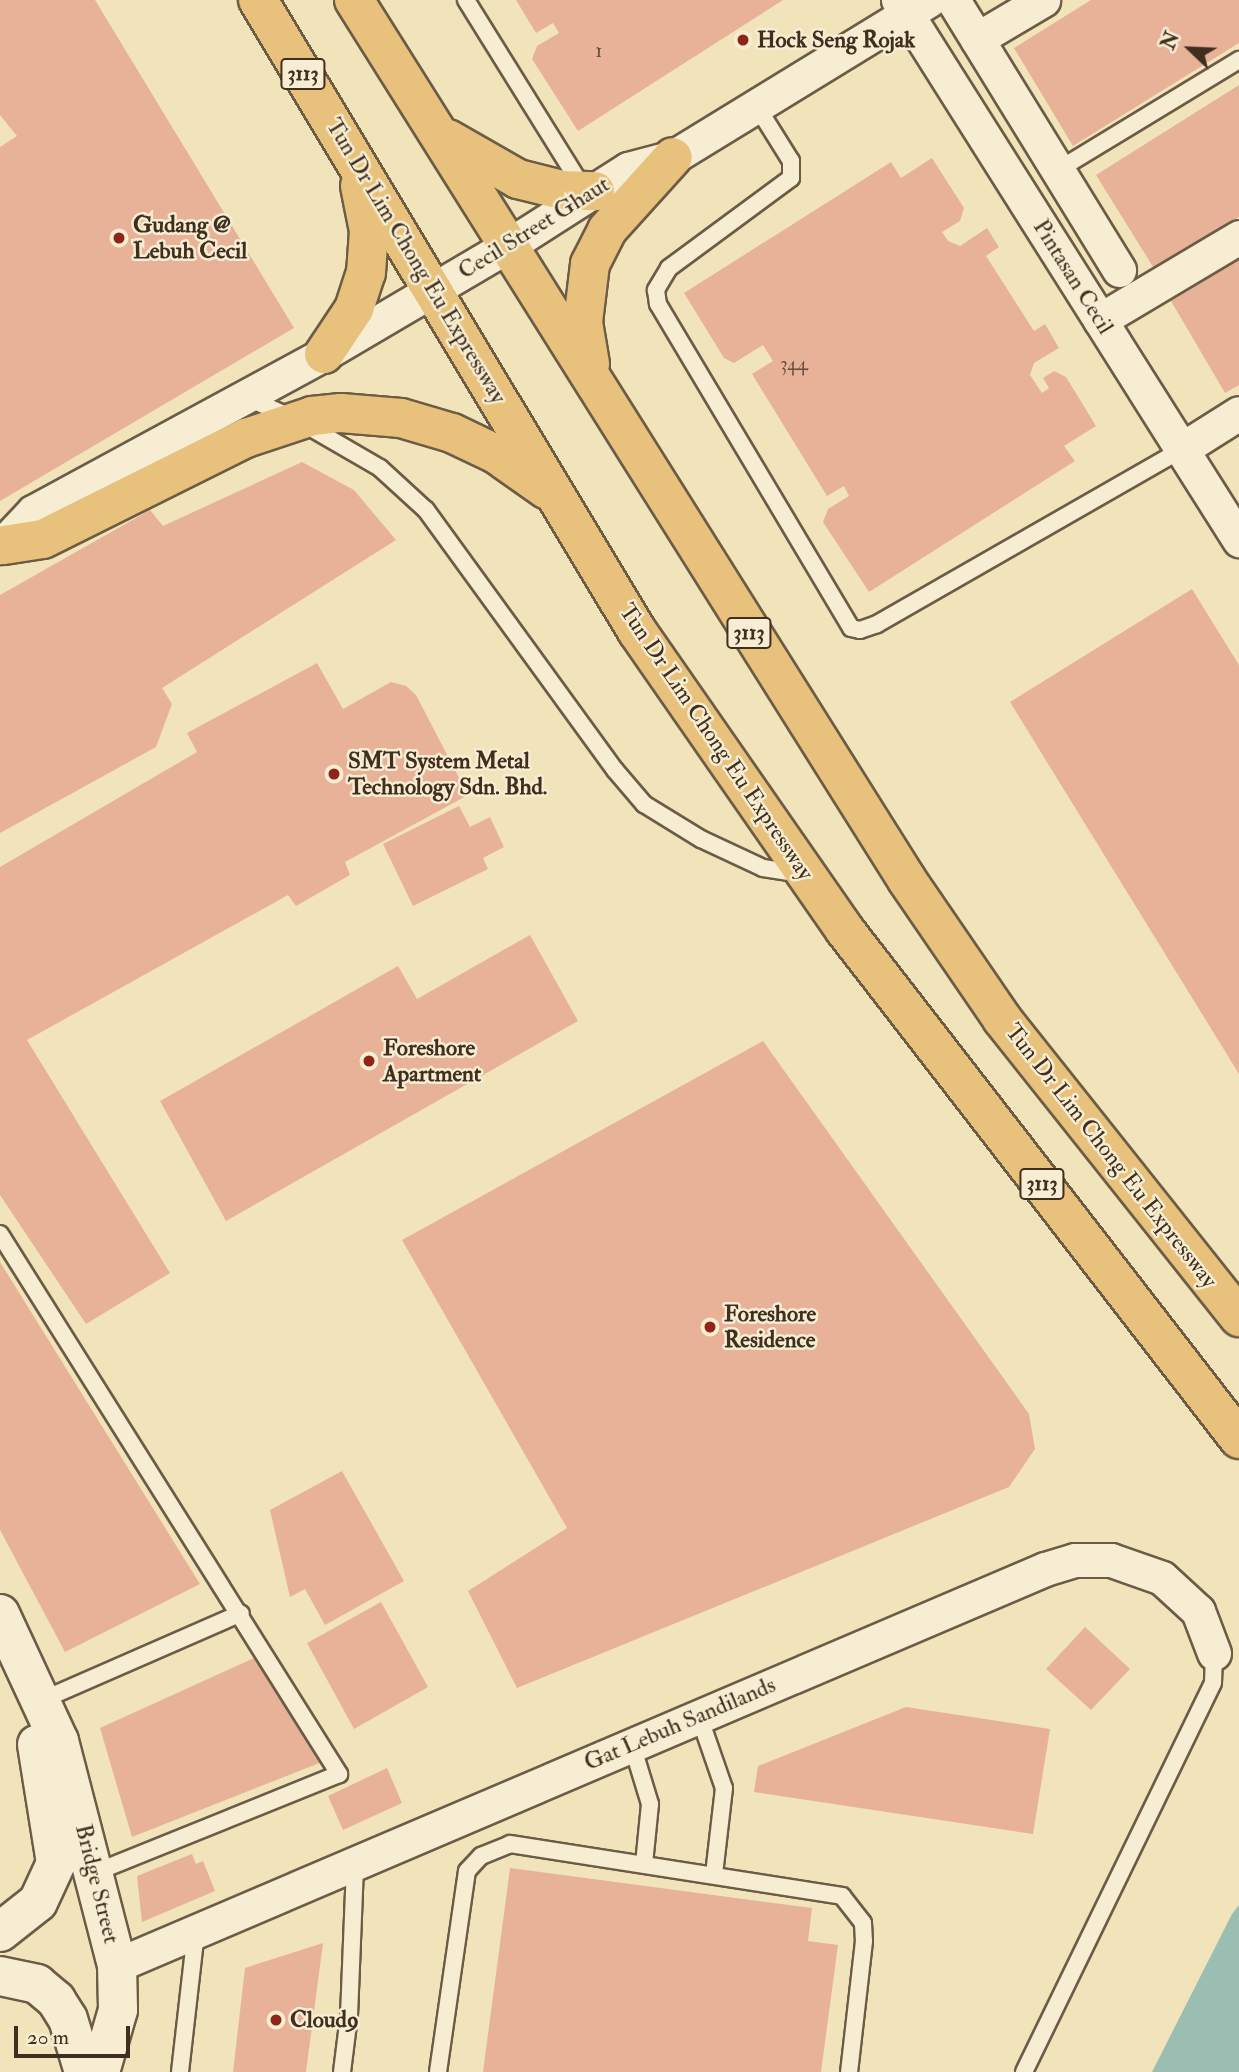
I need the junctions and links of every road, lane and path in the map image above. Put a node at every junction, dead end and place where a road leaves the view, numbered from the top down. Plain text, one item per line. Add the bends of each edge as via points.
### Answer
1 (258, 0) edge
2 (354, 0) edge
3 (466, 0) edge
4 (954, 0) edge
5 (1043, 0) edge
6 (911, 4) edge
7 (977, 39) junction
8 (1239, 60) edge
9 (756, 105) junction
10 (435, 129) junction
11 (348, 147) junction
12 (673, 157) junction
13 (1058, 170) junction
14 (590, 190) junction
15 (1239, 237) edge
16 (509, 245) junction
17 (1119, 271) dead end
18 (433, 290) junction
19 (1100, 320) junction
20 (324, 354) junction
21 (596, 383) junction
22 (248, 398) junction
23 (1239, 413) edge
24 (299, 421) junction
25 (1182, 449) junction
26 (560, 500) junction
27 (1239, 540) edge
28 (2, 546) edge
29 (808, 876) junction
30 (0, 1234) edge
31 (1239, 1317) edge
32 (1239, 1439) edge
33 (242, 1613) junction
34 (0, 1614) edge
35 (1214, 1653) joint
36 (40, 1701) junction
37 (699, 1716) junction
38 (632, 1745) junction
39 (355, 1864) junction
40 (644, 1864) junction
41 (94, 1873) junction
42 (714, 1874) junction
43 (196, 1931) junction
44 (0, 1932) edge
45 (117, 1965) junction
46 (0, 1976) edge
47 (84, 2072) edge
48 (100, 2072) edge
49 (180, 2072) edge
50 (342, 2072) edge
51 (438, 2072) edge
52 (849, 2072) edge
53 (1024, 2072) edge

1 - 11 highway, Tun Dr Lim Chong Eu Expressway / 3113
2 - 10 highway, Tun Dr Lim Chong Eu Expressway / 3113
3 - 14 lane
4 - 7 street
5 - 7 street
6 - 9 street, Cecil Street Ghaut
6 - 19 street, Pintasan Cecil
7 - 13 street
8 - 13 lane
9 - 12 street, Cecil Street Ghaut
9 - 25 lane via 791,161 791,178 669,268 656,290 658,304 851,628 877,624
10 - 14 highway via 485,164 518,180
10 - 16 highway, Tun Dr Lim Chong Eu Expressway / 3113
11 - 18 highway, Tun Dr Lim Chong Eu Expressway / 3113
11 - 20 highway via 367,215 368,260 354,309
12 - 14 street, Cecil Street Ghaut via 628,169
12 - 21 highway via 607,229 590,264 583,322
13 - 17 street
14 - 16 street, Cecil Street Ghaut
15 - 19 street
16 - 18 street, Cecil Street Ghaut
16 - 21 highway, Tun Dr Lim Chong Eu Expressway / 3113
18 - 20 street, Cecil Street Ghaut
18 - 26 highway, Tun Dr Lim Chong Eu Expressway / 3113
19 - 25 street, Pintasan Cecil
20 - 22 street, Cecil Street Ghaut
21 - 31 highway, Tun Dr Lim Chong Eu Expressway / 3113 via 907,880 1002,1019
22 - 24 lane
22 - 28 street, Cecil Street Ghaut via 33,512
23 - 25 street
24 - 26 highway via 373,413 427,424 496,454
24 - 28 highway via 214,452 43,539
24 - 29 lane via 380,468 426,510 598,748 644,804 701,839 763,868
25 - 27 street, Pintasan Cecil
26 - 29 highway, Tun Dr Lim Chong Eu Expressway / 3113 via 637,631
29 - 32 highway, Tun Dr Lim Chong Eu Expressway / 3113 via 844,929
30 - 33 lane
33 - 36 lane
33 - 41 lane via 339,1774
34 - 36 street, Bridge Street
35 - 37 street, Gat Lebuh Sandilands via 1198,1611 1162,1578 1111,1560 1075,1560
35 - 53 lane via 1213,1683
36 - 41 street, Bridge Street via 59,1741
36 - 44 street, Bridge Street via 37,1750 56,1863 38,1902
37 - 38 street, Gat Lebuh Sandilands
37 - 42 lane via 723,1788
38 - 39 street, Gat Lebuh Sandilands
38 - 40 lane via 650,1804
39 - 43 street, Gat Lebuh Sandilands
39 - 50 lane
40 - 42 lane
40 - 51 lane via 510,1844 481,1856 467,1871
41 - 45 street, Bridge Street
42 - 52 lane via 825,1890 842,1896 855,1908 864,1941
43 - 45 street, Gat Lebuh Sandilands
43 - 49 lane
45 - 48 street, Bridge Street via 118,2010
46 - 47 street via 37,1984 56,2000 68,2019

